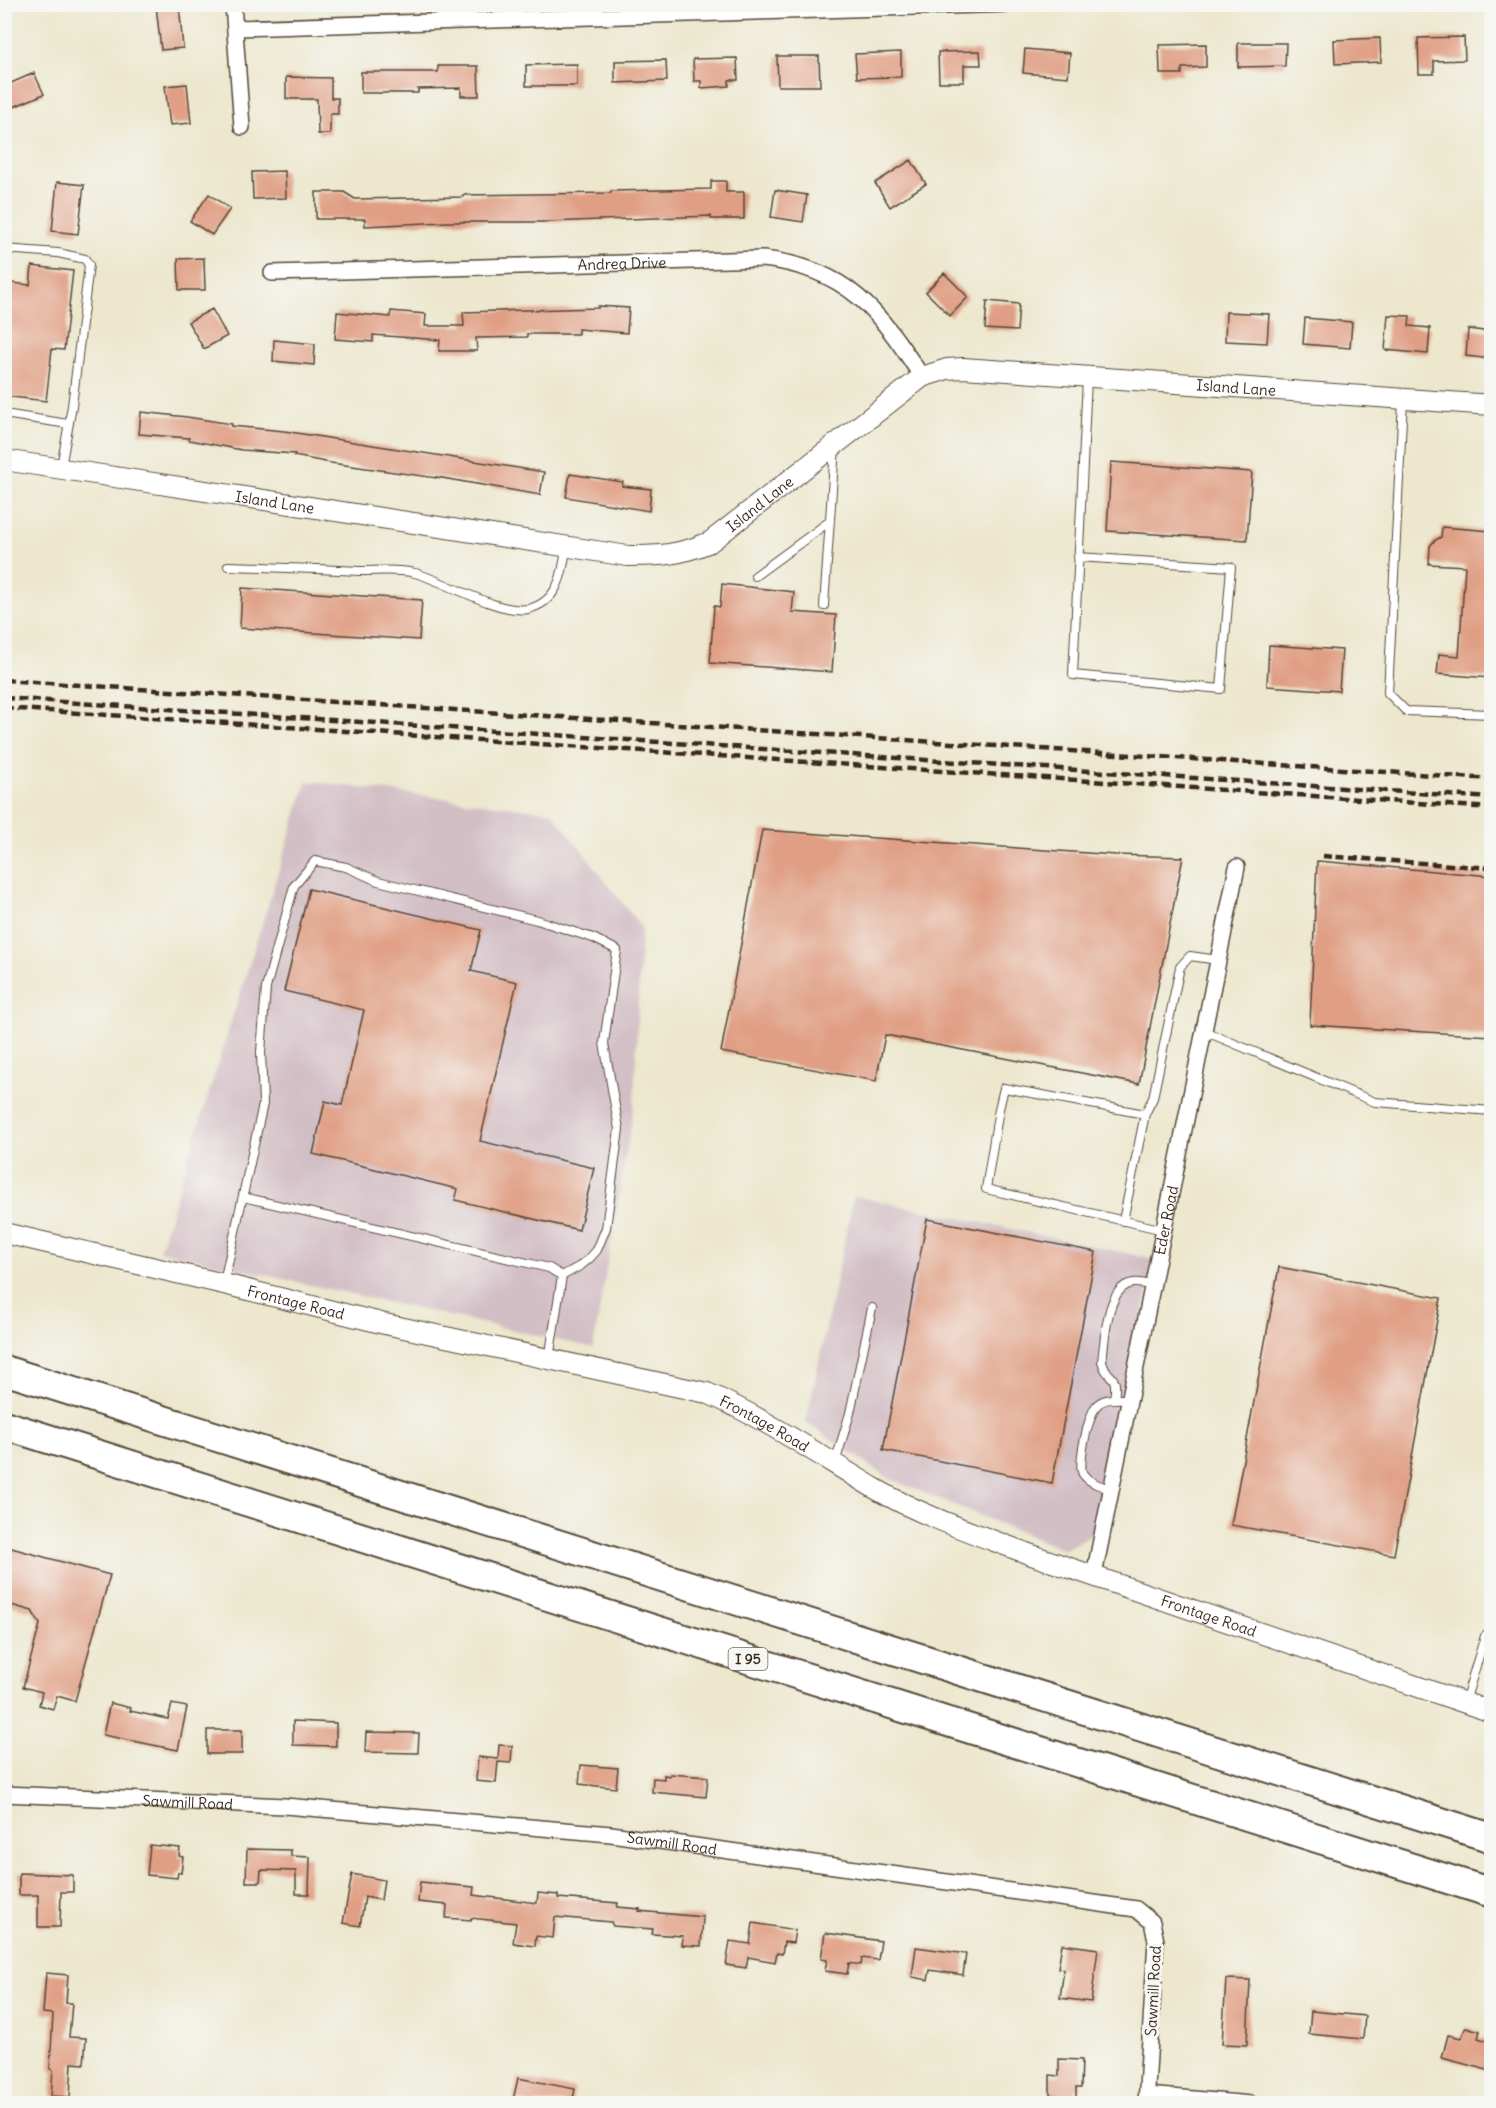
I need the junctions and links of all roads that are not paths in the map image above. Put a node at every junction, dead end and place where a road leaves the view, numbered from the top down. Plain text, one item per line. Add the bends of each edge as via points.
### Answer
1 (233, 4) edge
2 (1011, 4) edge
3 (878, 6) edge
4 (610, 11) edge
5 (235, 28) junction
6 (242, 128) dead end
7 (4, 249) edge
8 (272, 273) dead end
9 (922, 377) junction
10 (1087, 377) junction
11 (1403, 399) junction
12 (1491, 405) edge
13 (4, 414) edge
14 (68, 424) junction
15 (835, 446) junction
16 (4, 460) edge
17 (60, 468) junction
18 (830, 521) junction
19 (566, 547) junction
20 (1078, 557) junction
21 (228, 566) dead end
22 (755, 576) dead end
23 (825, 606) dead end
24 (1491, 714) edge
25 (1237, 867) dead end
26 (1218, 960) junction
27 (1204, 1031) junction
28 (1491, 1111) edge
29 (1145, 1114) junction
30 (243, 1197) junction
31 (1123, 1221) junction
32 (1164, 1230) junction
33 (4, 1233) edge
34 (561, 1276) junction
35 (224, 1284) junction
36 (1152, 1286) junction
37 (872, 1308) dead end
38 (548, 1360) junction
39 (4, 1371) edge
40 (1114, 1399) junction
41 (1130, 1400) junction
42 (4, 1425) edge
43 (835, 1463) junction
44 (1112, 1490) junction
45 (1094, 1575) junction
46 (1491, 1628) edge
47 (1465, 1703) junction
48 (1491, 1712) edge
49 (4, 1794) edge
50 (1491, 1838) edge
51 (1491, 1893) edge
52 (1147, 2099) edge
53 (1251, 2103) edge

1 - 5 street
2 - 3 street
3 - 4 street
4 - 5 street
5 - 6 street
7 - 14 lane via 58,253 85,259 88,265
8 - 9 street, Andrea Drive via 788,261 830,276 851,289 897,339
9 - 10 street, Island Lane via 963,368
9 - 15 street, Island Lane
10 - 11 street, Island Lane
10 - 20 lane
11 - 12 street, Island Lane
11 - 24 lane via 1388,693 1406,711
13 - 14 lane
14 - 17 lane
15 - 18 lane
15 - 19 street, Island Lane via 722,533 696,548 664,556 628,556
16 - 17 street, Island Lane
17 - 19 street, Island Lane
18 - 22 lane
18 - 23 lane
19 - 21 lane via 563,572 552,594 530,608 517,610 414,573
20 - 20 lane via 1072,675 1221,689 1231,567
25 - 26 street, Eder Road
26 - 27 street, Eder Road
26 - 29 lane via 1190,956 1180,967 1153,1098
27 - 28 lane via 1375,1101
27 - 32 street, Eder Road
29 - 31 lane
29 - 31 lane via 1004,1088 999,1109 986,1189
30 - 34 lane via 549,1268
30 - 34 lane via 263,1104 261,1052 266,988 294,886 315,861 346,867 378,881 537,920 617,950 604,1043 619,1129 606,1228 589,1259
30 - 35 lane
31 - 32 lane
32 - 36 street, Eder Road
33 - 35 street, Frontage Road
34 - 38 lane
35 - 38 street, Frontage Road
36 - 40 lane via 1130,1283 1119,1289 1113,1299 1102,1361 1116,1384
36 - 41 street, Eder Road
37 - 43 lane
38 - 43 street, Frontage Road via 707,1393
39 - 50 highway
40 - 41 lane
40 - 44 lane via 1100,1401 1094,1408 1080,1469 1090,1481
41 - 44 street, Eder Road
42 - 51 highway, I 95
43 - 45 street, Frontage Road via 912,1508
44 - 45 street, Eder Road
45 - 47 street, Frontage Road
46 - 47 lane via 1485,1636
47 - 48 street, Frontage Road
49 - 52 street, Sawmill Road via 285,1806 611,1834 1136,1909 1152,1922 1156,1941
52 - 53 street

